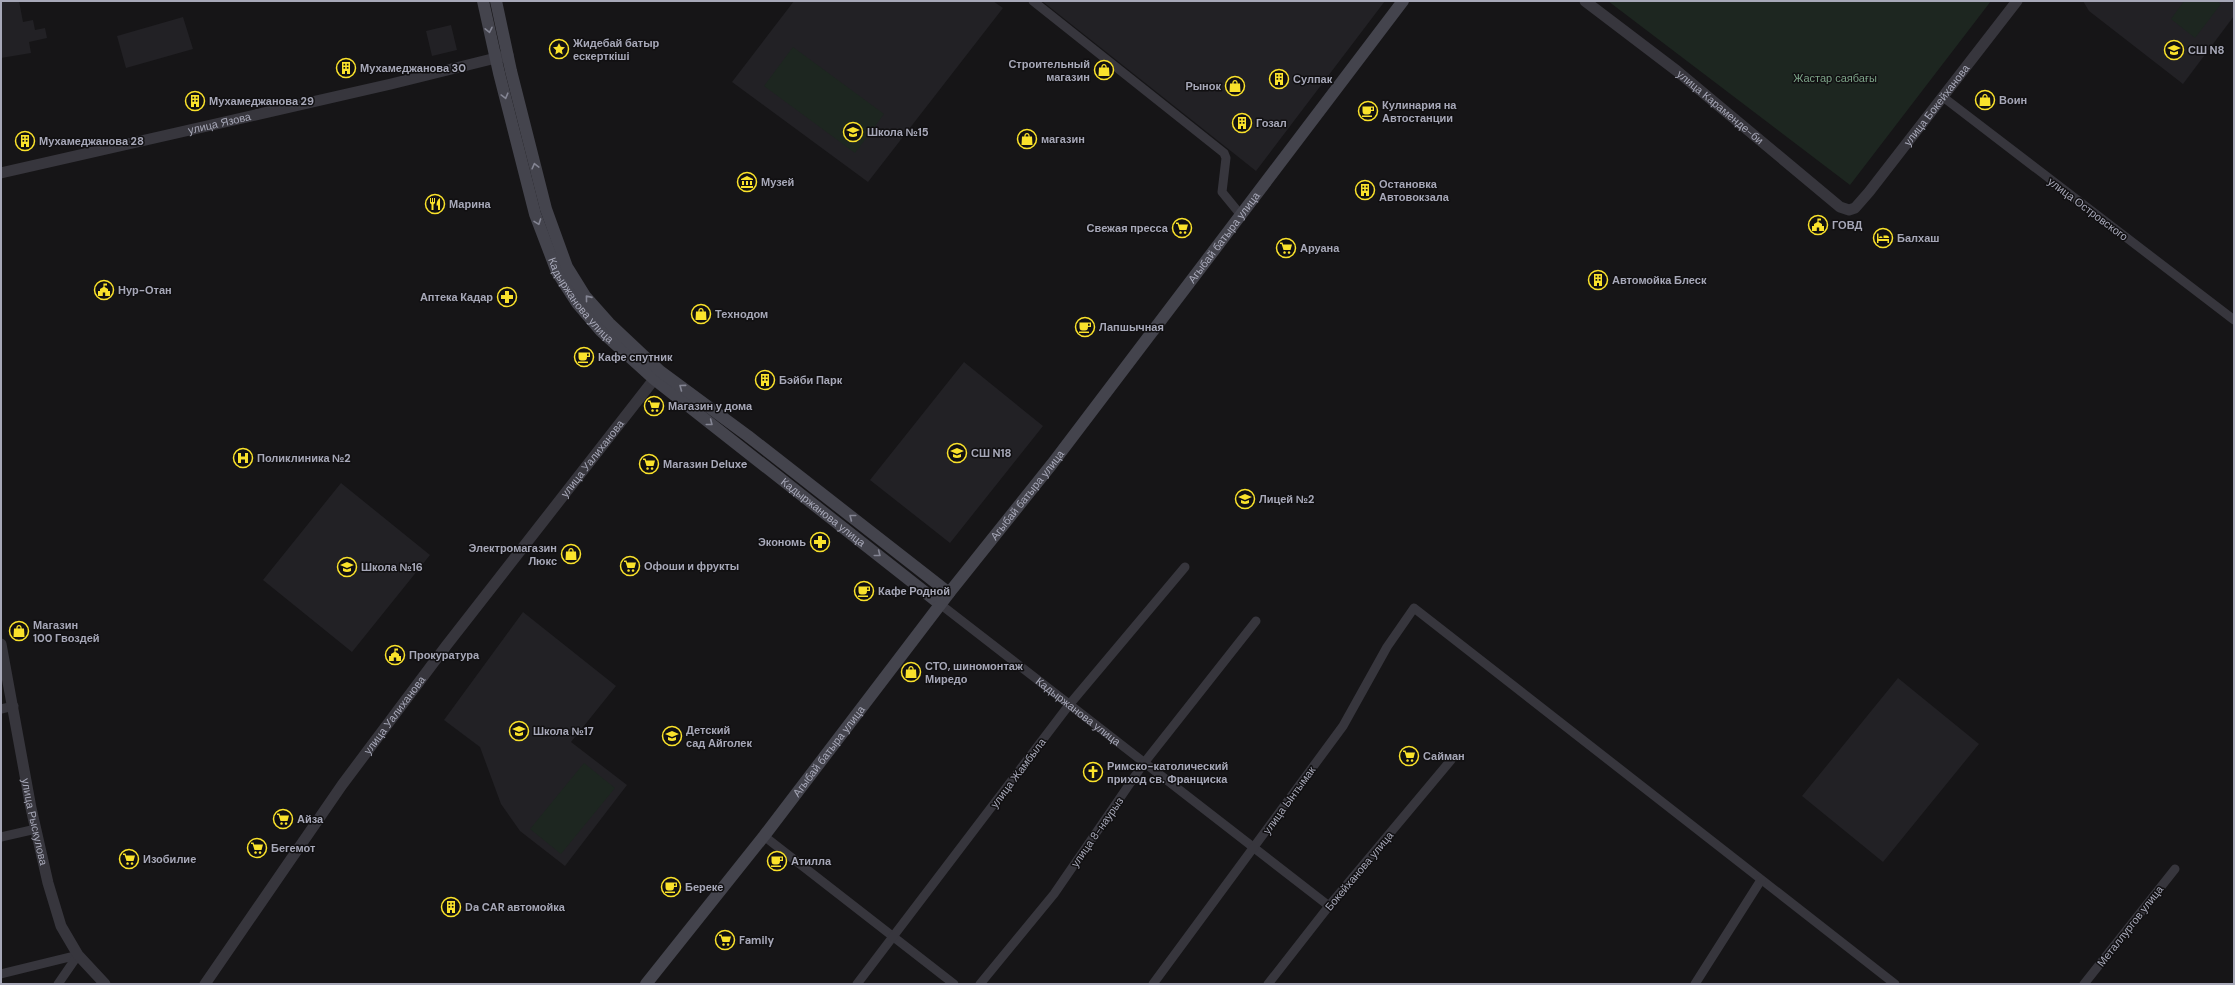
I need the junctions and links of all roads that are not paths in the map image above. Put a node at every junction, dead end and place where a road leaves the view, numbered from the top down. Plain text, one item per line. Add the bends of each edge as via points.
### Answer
1 (483, 1) edge
2 (496, 1) edge
3 (1033, 1) edge
4 (1403, 1) edge
5 (1585, 1) edge
6 (2017, 1) edge
7 (502, 57) junction
8 (1943, 97) junction
9 (1, 173) edge
10 (1855, 208) joint
11 (1240, 214) junction
12 (2234, 320) edge
13 (657, 375) junction
14 (1185, 567) dead end
15 (949, 593) junction
16 (940, 604) junction
17 (1256, 621) dead end
18 (1, 644) edge
19 (1070, 705) junction
20 (14, 706) junction
21 (1, 708) edge
22 (1451, 760) dead end
23 (1144, 763) junction
24 (36, 829) junction
25 (764, 836) junction
26 (1, 838) edge
27 (1254, 848) junction
28 (2175, 869) dead end
29 (1761, 880) junction
30 (1329, 906) junction
31 (893, 936) junction
32 (78, 955) junction
33 (1, 974) edge
34 (58, 984) edge
35 (105, 984) edge
36 (205, 984) edge
37 (646, 984) edge
38 (857, 984) edge
39 (954, 984) edge
40 (980, 984) edge
41 (1152, 984) edge
42 (1268, 984) edge
43 (1695, 984) edge
44 (1895, 984) edge
45 (2084, 984) edge

1 -> 7 main road, Кадыржанова улица
2 - 7 main road, Кадыржанова улица
3 - 11 street via 1224,153 1226,158 1222,192
4 - 11 main road, Агыбай батыра улица
5 - 10 street, улица Караменде-би via 1677,71 1840,207 1849,210
6 - 8 street, улица Бокейханова
7 - 9 street, улица Язова
7 - 13 main road, Кадыржанова улица via 535,214 557,272 577,303 601,331
8 - 10 street, улица Бокейханова
8 - 12 street, улица Островского
11 - 15 main road, Агыбай батыра улица via 1052,464
15 -> 13 main road, Кадыржанова улица via 748,436
13 -> 16 main road, Кадыржанова улица
13 - 36 street, улица Уалиханова via 446,646 342,785
14 - 19 street, улица Жамбыла
15 - 16 main road, Агыбай батыра улица
16 - 19 street, Кадыржанова улица
16 - 25 main road, Агыбай батыра улица
17 - 23 street, улица 8-наурыз
18 - 20 street, улица Рыскулова
19 - 23 street, Кадыржанова улица
19 - 31 street, улица Жамбыла
20 - 21 street
20 - 24 street, улица Рыскулова
22 - 30 street, Бокейханова улица
23 - 27 street, Кадыржанова улица
23 - 40 street, улица 8-наурыз via 1054,894
24 - 26 street
24 - 32 street, улица Рыскулова via 61,926
25 - 31 street
25 - 37 main road, Агыбай батыра улица
27 - 29 street, улица Ынтымак via 1343,726 1387,647 1414,608
27 - 30 street, Кадыржанова улица
27 - 41 street, улица Ынтымак
28 - 45 street, Металлургов улица
29 - 43 street
29 - 44 street
30 - 42 street, Бокейханова улица
31 - 38 street, улица Жамбыла
31 - 39 street
32 - 33 street
32 - 34 street
32 - 35 street, улица Рыскулова

